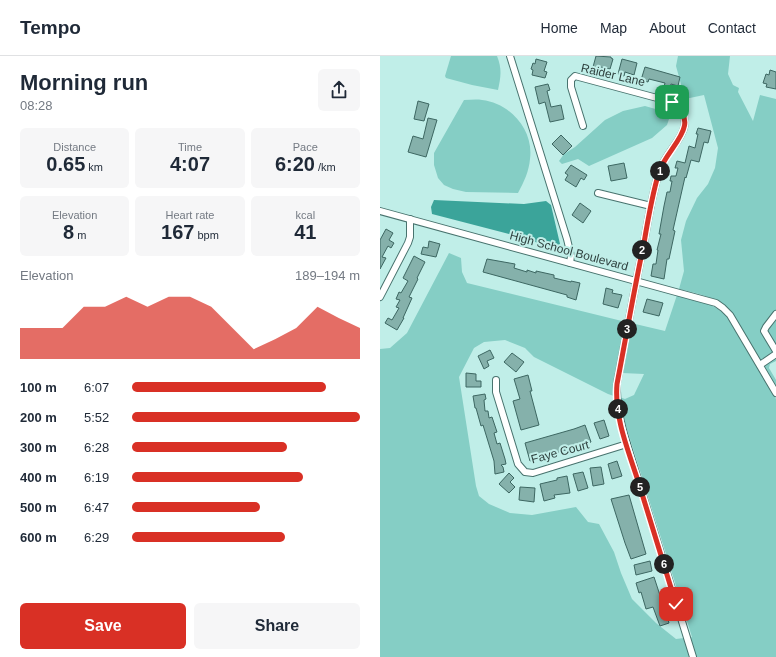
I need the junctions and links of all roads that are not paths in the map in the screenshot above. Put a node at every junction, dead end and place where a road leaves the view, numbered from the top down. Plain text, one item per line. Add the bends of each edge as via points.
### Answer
1 (510, 56) edge
2 (583, 126) dead end
3 (598, 193) dead end
4 (651, 206) junction
5 (380, 211) edge
6 (410, 220) junction
7 (570, 263) junction
8 (636, 281) junction
9 (380, 297) edge
10 (775, 318) edge
11 (776, 352) edge
12 (760, 365) junction
13 (496, 380) dead end
14 (776, 394) edge
15 (626, 444) junction
16 (693, 657) edge

1 - 7 street via 567,239
2 - 4 street, Raider Lane via 571,87 571,80 575,76 666,100 681,109 685,121 684,131 660,168
3 - 4 street
4 - 8 street, Raider Lane
5 - 6 street, High School Boulevard
6 - 7 street, High School Boulevard
6 - 9 street via 410,237
7 - 8 street, High School Boulevard
8 - 12 street, High School Boulevard via 707,300 723,308 730,315
8 - 15 street, Raider Lane via 616,397
10 - 11 street via 764,331
11 - 12 street
12 - 14 street, High School Boulevard
13 - 15 street, Faye Court via 496,392 518,464 525,472 533,473
15 - 16 street, Raider Lane

